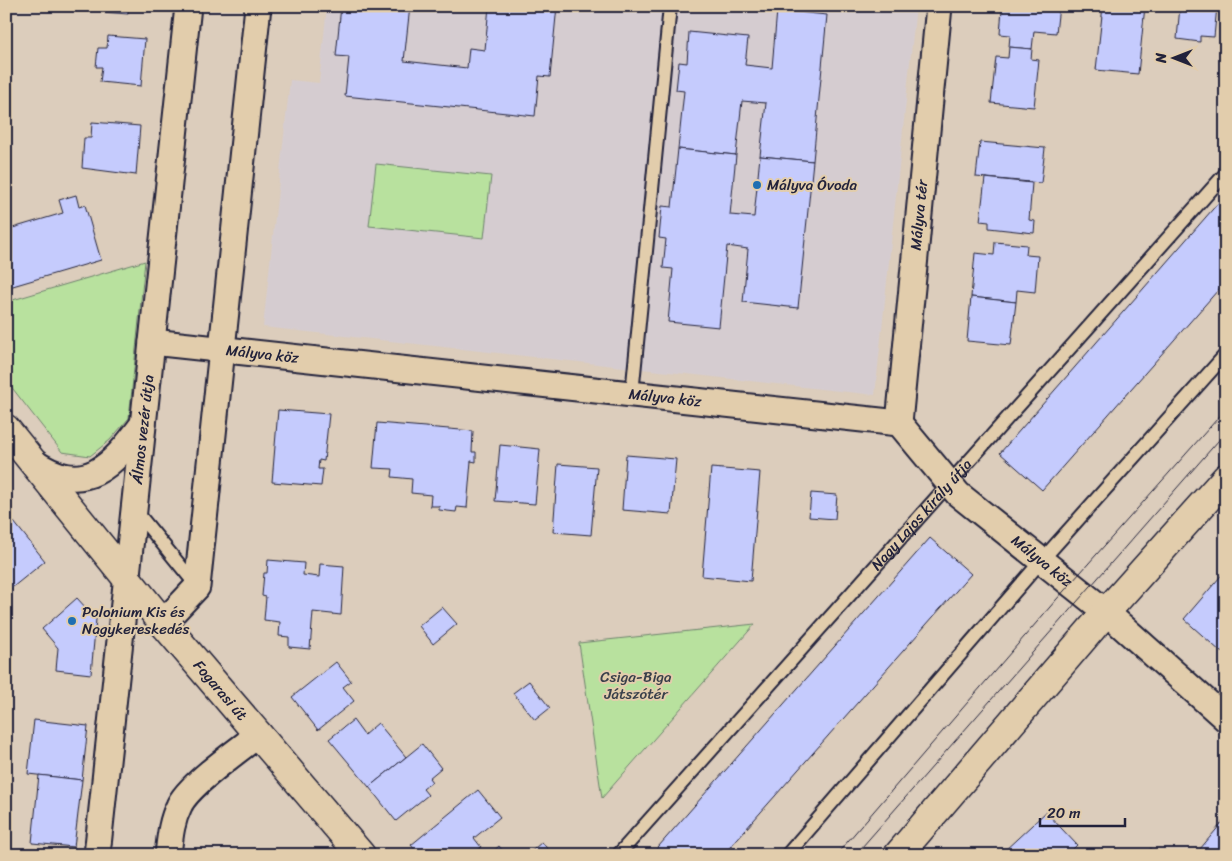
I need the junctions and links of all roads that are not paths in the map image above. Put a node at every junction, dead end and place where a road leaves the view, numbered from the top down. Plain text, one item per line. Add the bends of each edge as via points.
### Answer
1 (188, 6) edge
2 (258, 6) edge
3 (670, 6) edge
4 (939, 6) edge
5 (1226, 173) edge
6 (152, 342) junction
7 (223, 349) junction
8 (1226, 354) edge
9 (632, 394) junction
10 (899, 423) junction
11 (144, 424) junction
12 (7, 432) edge
13 (32, 460) junction
14 (1226, 478) edge
15 (950, 483) junction
16 (134, 510) junction
17 (1042, 560) junction
18 (127, 578) junction
19 (197, 587) junction
20 (1106, 612) junction
21 (163, 623) junction
22 (1226, 719) edge
23 (259, 734) junction
24 (96, 855) edge
25 (168, 855) edge
26 (361, 855) edge
27 (618, 855) edge
28 (788, 855) edge
29 (898, 855) edge

1 - 6 street, Álmos vezér útja
2 - 7 street
3 - 9 lane
4 - 10 street, Mályva tér
5 - 15 lane, Nagy Lajos király útja
6 - 7 street, Mályva köz
6 - 11 street, Álmos vezér útja
7 - 9 street, Mályva köz
7 - 19 street
8 - 17 lane
9 - 10 street, Mályva köz
10 - 15 street, Mályva köz
11 - 13 street via 116,459 92,475 64,477
11 - 16 street, Álmos vezér útja
12 - 13 main road, Fogarasi út
13 - 18 main road, Fogarasi út
14 - 20 main road
15 - 17 street, Mályva köz via 958,494
15 - 27 lane, Nagy Lajos király útja
16 - 18 street, Álmos vezér útja
16 - 19 lane
17 - 20 street, Mályva köz
17 - 28 lane
18 - 21 main road, Fogarasi út
18 - 24 street, Álmos vezér útja
19 - 21 street
20 - 22 street, Mályva köz
20 - 29 main road
21 - 23 main road, Fogarasi út
23 - 25 street via 196,786 180,804 171,826
23 - 26 main road, Fogarasi út

